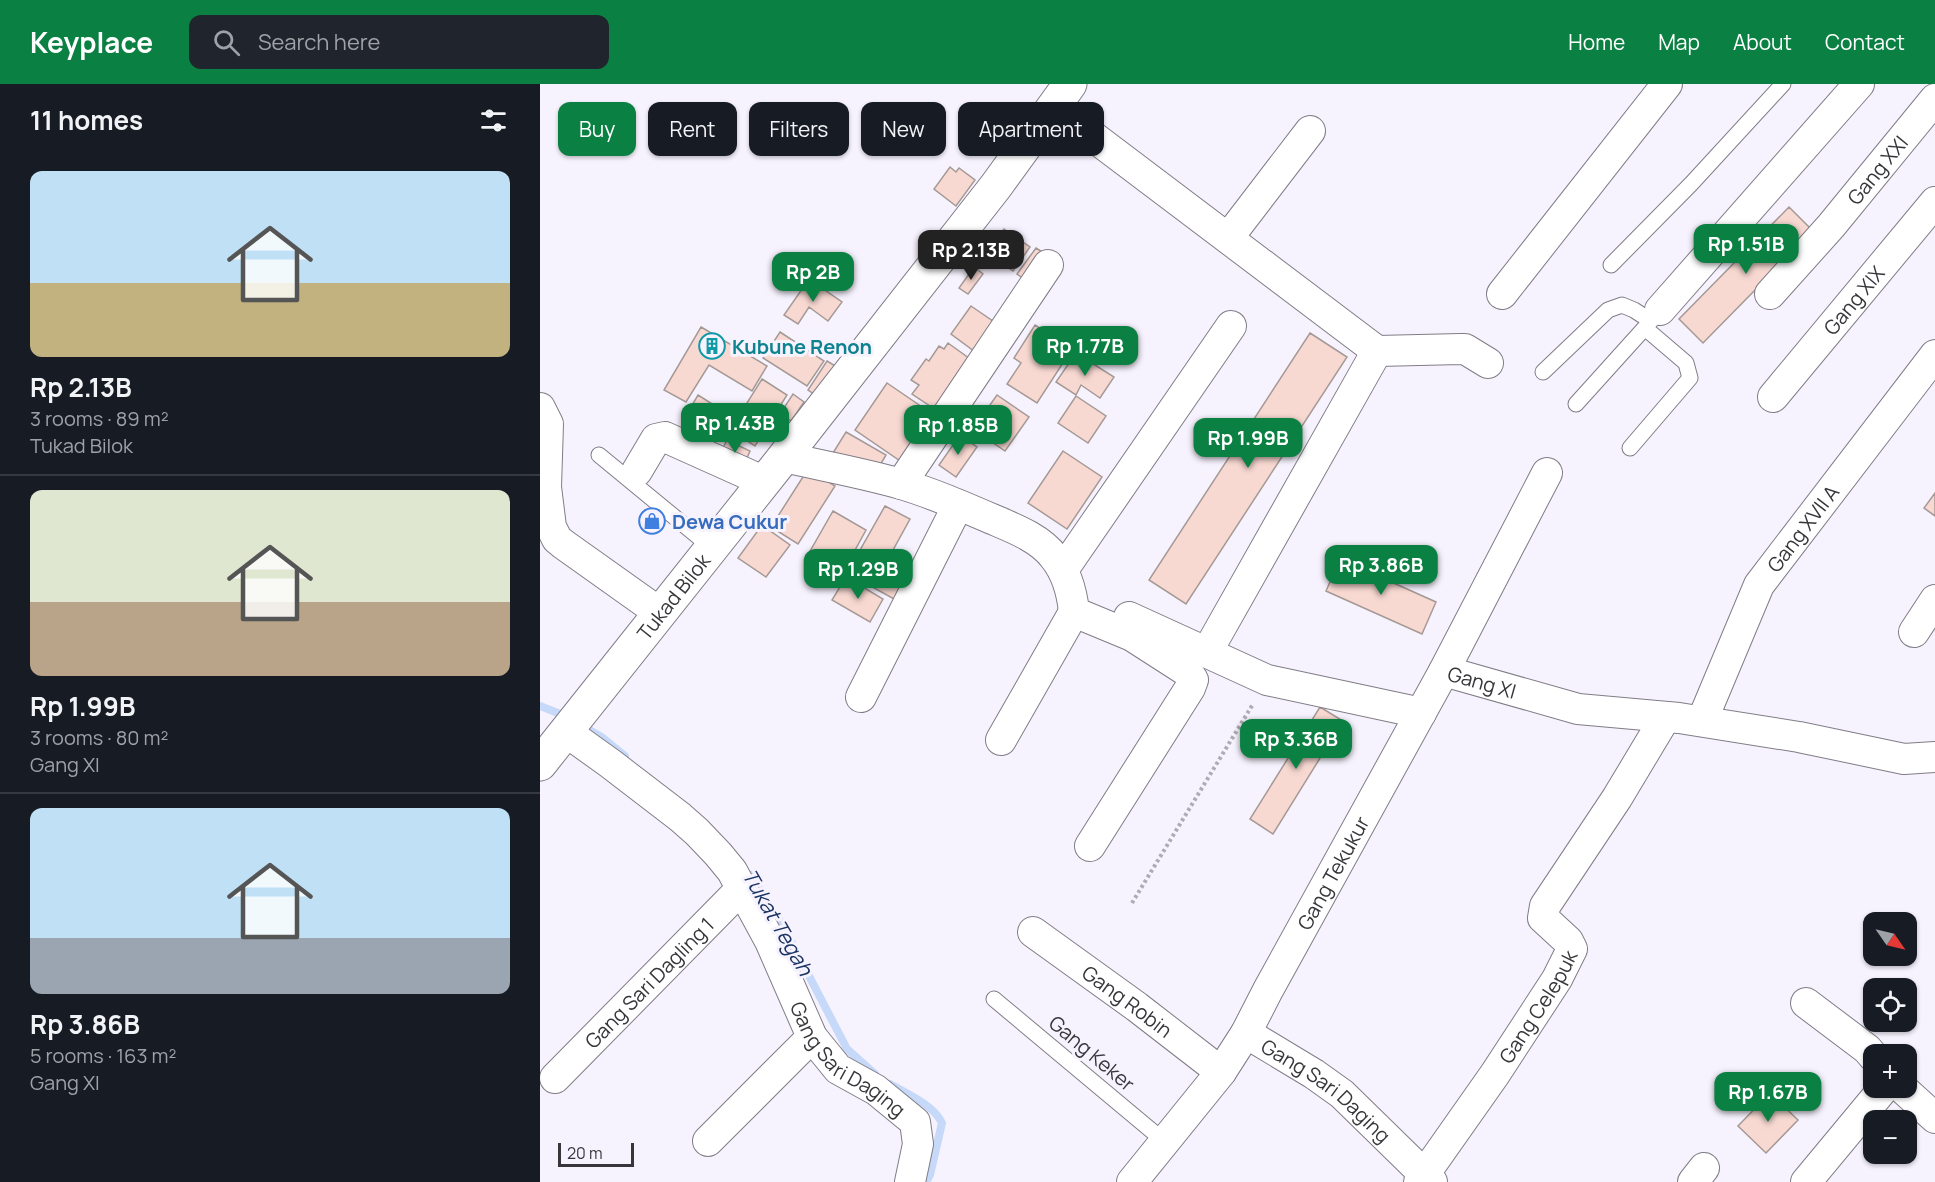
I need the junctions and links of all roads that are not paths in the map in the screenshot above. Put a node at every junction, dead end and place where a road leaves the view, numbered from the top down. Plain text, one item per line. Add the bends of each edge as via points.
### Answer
1 (1666, 84) edge
2 (1783, 84) edge
3 (1859, 84) edge
4 (1062, 95) edge
5 (1935, 99) edge
6 (1310, 131) dead end
7 (1935, 202) edge
8 (1228, 238) junction
9 (1048, 265) dead end
10 (1611, 265) dead end
11 (1502, 294) dead end
12 (1770, 294) dead end
13 (1652, 320) junction
14 (1231, 326) dead end
15 (1377, 351) junction
16 (1935, 355) edge
17 (1488, 363) dead end
18 (1543, 372) dead end
19 (1773, 397) dead end
20 (1576, 404) dead end
21 (540, 408) edge
22 (1630, 448) dead end
23 (599, 455) dead end
24 (784, 457) junction
25 (637, 471) dead end
26 (1547, 473) dead end
27 (763, 482) junction
28 (902, 484) junction
29 (543, 489) edge
30 (958, 505) junction
31 (712, 548) junction
32 (1070, 592) junction
33 (1935, 600) edge
34 (660, 613) junction
35 (1914, 632) dead end
36 (1207, 652) junction
37 (1444, 671) junction
38 (861, 697) dead end
39 (1421, 713) junction
40 (1665, 718) junction
41 (574, 719) junction
42 (1702, 721) junction
43 (1001, 740) dead end
44 (1935, 757) edge
45 (540, 764) edge
46 (1090, 846) dead end
47 (742, 888) junction
48 (1033, 932) dead end
49 (994, 999) dead end
50 (1806, 1003) dead end
51 (1246, 1034) junction
52 (812, 1037) junction
53 (1863, 1046) edge
54 (1221, 1072) junction
55 (555, 1078) dead end
56 (1876, 1098) edge
57 (1913, 1098) edge
58 (1935, 1118) edge
59 (1164, 1140) junction
60 (708, 1141) dead end
61 (1425, 1180) edge
62 (910, 1182) edge
63 (1132, 1182) edge
64 (1806, 1182) edge

1 - 11 street
2 - 10 lane
3 - 13 street
4 - 8 street
4 - 24 street, Tukad Bilok via 996,186
5 - 12 street, Gang XXI
6 - 8 street
7 - 19 street, Gang XIX
8 - 15 street
9 - 28 street
13 - 18 lane via 1622,305 1608,310
13 - 20 lane
13 - 22 lane via 1686,363 1690,378
14 - 32 street
15 - 17 street via 1466,349
15 - 36 street
16 - 42 street, Gang XVII A via 1759,585
21 - 29 street via 548,424
23 - 31 lane
24 - 27 street, Tukad Bilok
24 - 28 street
25 - 27 street via 656,439 665,437
26 - 37 street
27 - 31 street, Tukad Bilok
28 - 30 street
29 - 34 street via 557,539
30 - 32 street via 1039,543 1054,556
30 - 38 street
31 - 34 street, Tukad Bilok
32 - 36 street
32 - 43 street
32 - 46 street via 1188,672 1193,680
33 - 35 street
34 - 41 street, Tukad Bilok
36 - 39 street via 1267,680
37 - 39 street, Gang XI
37 - 40 street, Gang XI via 1578,709
39 - 51 street, Gang Tekukur
40 - 42 street, Gang XI
40 - 61 street, Gang Celepuk via 1545,906 1543,918 1572,949 1557,979
41 - 45 street, Tukad Bilok
41 - 47 street, Gang Sari Daging via 611,764 697,832
42 - 44 street, Gang XI via 1904,759
47 - 52 street, Gang Sari Daging
47 - 55 street, Gang Sari Dagling 1
48 - 54 street, Gang Robin
49 - 59 lane, Gang Keker
50 - 53 street
51 - 54 street, Gang Sari Daging
51 - 61 street, Gang Sari Daging via 1342,1094
52 - 60 street
52 - 62 street, Gang Sari Daging via 838,1069 876,1090 915,1122 918,1144
54 - 59 street, Gang Sari Daging
56 - 64 street
57 - 58 street
59 - 63 street, Gang Sari Daging

